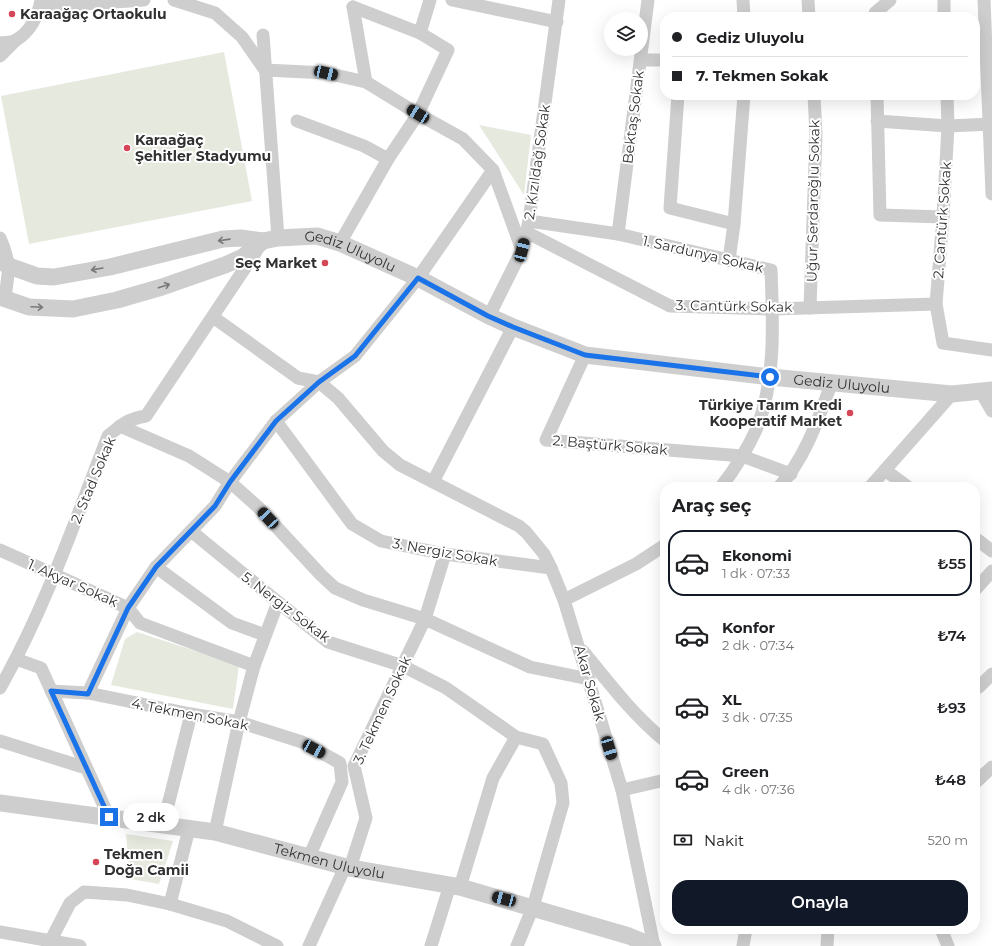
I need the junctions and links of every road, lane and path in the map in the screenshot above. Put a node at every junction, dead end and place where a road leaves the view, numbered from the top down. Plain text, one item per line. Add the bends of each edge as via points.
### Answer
1 (144, 0) edge
2 (174, 0) edge
3 (430, 0) edge
4 (452, 0) edge
5 (559, 0) edge
6 (648, 0) edge
7 (743, 0) edge
8 (808, 0) edge
9 (890, 0) edge
10 (944, 0) edge
11 (984, 0) edge
12 (40, 4) edge
13 (744, 12) edge
14 (809, 12) edge
15 (876, 12) edge
16 (944, 12) edge
17 (557, 22) junction
18 (420, 33) junction
19 (262, 35) dead end
20 (15, 41) junction
21 (0, 43) edge
22 (0, 56) edge
23 (641, 60) junction
24 (660, 60) edge
25 (265, 70) junction
26 (366, 82) junction
27 (678, 100) edge
28 (744, 100) edge
29 (814, 100) edge
30 (877, 100) edge
31 (947, 100) edge
32 (418, 114) junction
33 (297, 121) dead end
34 (877, 121) junction
35 (991, 124) edge
36 (948, 126) junction
37 (388, 159) junction
38 (493, 170) junction
39 (992, 194) edge
40 (943, 217) junction
41 (734, 224) junction
42 (528, 226) junction
43 (618, 234) junction
44 (0, 238) edge
45 (270, 240) junction
46 (340, 243) junction
47 (522, 250) junction
48 (729, 260) junction
49 (5, 264) edge
50 (418, 278) junction
51 (2, 298) edge
52 (936, 304) junction
53 (810, 308) junction
54 (773, 309) junction
55 (488, 316) junction
56 (212, 317) junction
57 (513, 327) junction
58 (992, 350) edge
59 (585, 355) junction
60 (770, 377) junction
61 (319, 382) junction
62 (832, 382) junction
63 (986, 391) edge
64 (952, 394) junction
65 (992, 411) edge
66 (276, 421) junction
67 (120, 426) junction
68 (742, 456) junction
69 (885, 470) junction
70 (791, 474) junction
71 (230, 482) junction
72 (433, 482) junction
73 (724, 482) edge
74 (784, 482) edge
75 (874, 482) edge
76 (901, 482) edge
77 (191, 531) junction
78 (980, 542) edge
79 (660, 548) edge
80 (0, 550) edge
81 (992, 551) edge
82 (445, 554) junction
83 (156, 567) junction
84 (551, 568) junction
85 (992, 571) edge
86 (54, 575) junction
87 (980, 584) edge
88 (564, 600) junction
89 (278, 602) junction
90 (128, 608) junction
91 (425, 619) junction
92 (265, 635) junction
93 (579, 646) junction
94 (9, 664) edge
95 (254, 666) junction
96 (402, 666) junction
97 (992, 674) edge
98 (589, 679) junction
99 (980, 685) edge
100 (0, 688) edge
101 (51, 691) junction
102 (88, 694) junction
103 (190, 714) junction
104 (239, 722) junction
105 (516, 737) junction
106 (660, 737) edge
107 (0, 741) edge
108 (992, 767) edge
109 (86, 768) junction
110 (980, 778) edge
111 (660, 781) edge
112 (622, 790) junction
113 (0, 804) edge
114 (109, 817) junction
115 (163, 825) junction
116 (189, 829) junction
117 (215, 832) junction
118 (309, 857) junction
119 (347, 867) junction
120 (455, 886) junction
121 (170, 904) junction
122 (533, 907) junction
123 (0, 932) edge
124 (745, 934) edge
125 (828, 934) edge
126 (943, 934) edge
127 (51, 940) junction
128 (628, 941) edge
129 (80, 946) edge
130 (277, 946) edge
131 (309, 946) edge
132 (431, 946) edge
133 (517, 946) edge
134 (653, 946) edge
135 (743, 946) edge
136 (827, 946) edge
137 (948, 946) edge

1 - 12 street
2 - 25 street via 215,13 242,37
3 - 18 street
4 - 17 street
5 - 17 street, 2. Kızıldağ Sokak
6 - 23 street, Bektaş Sokak
7 - 13 street
8 - 14 street
9 - 15 street
10 - 16 street
11 - 35 street
12 - 20 street via 31,26
17 - 42 street, 2. Kızıldağ Sokak
18 - 26 street via 354,7
18 - 32 street via 448,50
19 - 25 street
20 - 21 street
20 - 22 street
23 - 24 street
23 - 43 street, Bektaş Sokak
25 - 26 street via 326,73
25 - 45 street
26 - 32 street
27 - 41 street via 670,208
28 - 41 street
29 - 53 street, Uğur Serdaroğlu Sokak via 816,134
30 - 34 street
31 - 36 street, 2. Cantürk Sokak
32 - 37 street
32 - 38 street via 463,139
33 - 37 street via 364,146
34 - 36 street
34 - 40 street via 880,215
35 - 36 street
35 - 39 street
36 - 40 street, 2. Cantürk Sokak
37 - 46 street
38 - 47 street
38 - 50 street
40 - 52 street, 2. Cantürk Sokak
41 - 48 street
42 - 43 street, 1. Sardunya Sokak
42 - 47 street, 2. Kızıldağ Sokak
42 - 54 street, 3. Cantürk Sokak via 670,306
43 - 48 street, 1. Sardunya Sokak
44 - 49 street via 4,248
45 - 46 street, Gediz Uluyolu via 317,236
45 -> 49 street, Gediz Uluyolu via 223,239 110,267 54,277 37,276
51 -> 45 street via 29,307 72,309 117,300 226,265
45 - 56 street, 2. Stad Sokak
46 - 50 street, Gediz Uluyolu
47 - 55 street, 2. Kızıldağ Sokak
48 - 54 street, 1. Sardunya Sokak via 771,270
49 - 51 street
50 - 55 street, Gediz Uluyolu
50 - 61 street via 355,356
52 - 53 street, 3. Cantürk Sokak
52 - 58 street, 2. Cantürk Sokak via 943,343
53 - 54 street, 3. Cantürk Sokak
54 - 60 street, 1. Sardunya Sokak
55 - 57 street, Gediz Uluyolu
56 - 61 street via 298,378
56 - 67 street, 2. Stad Sokak via 146,416
57 - 59 street, Gediz Uluyolu
57 - 72 street
59 - 60 street, Gediz Uluyolu
59 - 68 street, 2. Baştürk Sokak via 546,440
60 - 62 street, Gediz Uluyolu
60 - 68 street, 1. Sardunya Sokak via 756,429
61 - 66 street
61 - 72 street, Akar Sokak via 338,398 383,451 400,465
62 - 64 street, Gediz Uluyolu
62 - 70 street via 812,437
63 - 64 street, Gediz Uluyolu
63 - 65 street
64 - 69 street
66 - 71 street
66 - 82 street, 3. Nergiz Sokak via 352,524 381,541
67 - 71 street via 189,456
67 - 86 street, 2. Stad Sokak via 108,436
68 - 70 street
68 - 73 street, 1. Sardunya Sokak
69 - 75 street
69 - 76 street
70 - 74 street
71 - 77 street via 215,506
71 - 91 street via 258,507 335,588 363,600
72 - 84 street, Akar Sokak via 519,526 544,554
77 - 83 street
77 - 89 street, 5. Nergiz Sokak
78 - 81 street
79 - 88 street via 636,564
80 - 86 street, 1. Akyar Sokak
82 - 84 street, 3. Nergiz Sokak
82 - 91 street, 3. Tekmen Sokak
83 - 90 street
83 - 92 street via 232,623
84 - 88 street, Akar Sokak
85 - 87 street
86 - 90 street, 1. Akyar Sokak
86 - 94 street, 2. Stad Sokak
88 - 93 street, Akar Sokak
89 - 92 street
89 - 96 street, 5. Nergiz Sokak via 328,642
90 - 95 street, 1. Akyar Sokak via 140,623
90 - 102 street
91 - 96 street, 3. Tekmen Sokak
91 - 98 street via 530,667
92 - 95 street
93 - 98 street, Akar Sokak
93 - 106 street
94 - 100 street, 2. Stad Sokak
94 - 101 street via 41,668
95 - 104 street
96 - 105 street, 5. Nergiz Sokak via 446,688
96 - 119 street, 3. Tekmen Sokak via 354,766 366,818
97 - 99 street
98 - 112 street, Akar Sokak
101 - 102 street, 4. Tekmen Sokak
101 - 109 street
102 - 103 street, 4. Tekmen Sokak
103 - 104 street, 4. Tekmen Sokak
103 - 115 street
104 - 117 street
104 - 118 street, 4. Tekmen Sokak via 302,742 340,763 342,782
105 - 120 street via 493,778
105 - 122 street via 543,744 561,783 563,803
107 - 109 street
108 - 110 street
109 - 114 street
111 - 112 street
112 - 134 street, Akar Sokak
113 - 114 street, Tekmen Uluyolu
114 - 115 street, Tekmen Uluyolu
115 - 116 street, Tekmen Uluyolu
116 - 117 street, Tekmen Uluyolu
116 - 121 street
117 - 118 street, Tekmen Uluyolu
118 - 119 street, Tekmen Uluyolu
119 - 120 street, Tekmen Uluyolu
119 - 131 street, 3. Tekmen Sokak
120 - 122 street, Tekmen Uluyolu
120 - 132 street
121 - 127 street via 128,895 84,892 70,903
121 - 130 street via 227,921
122 - 128 street, Tekmen Uluyolu
122 - 133 street
123 - 127 street
124 - 135 street
125 - 136 street
126 - 137 street
127 - 129 street
128 - 134 street, Tekmen Uluyolu

